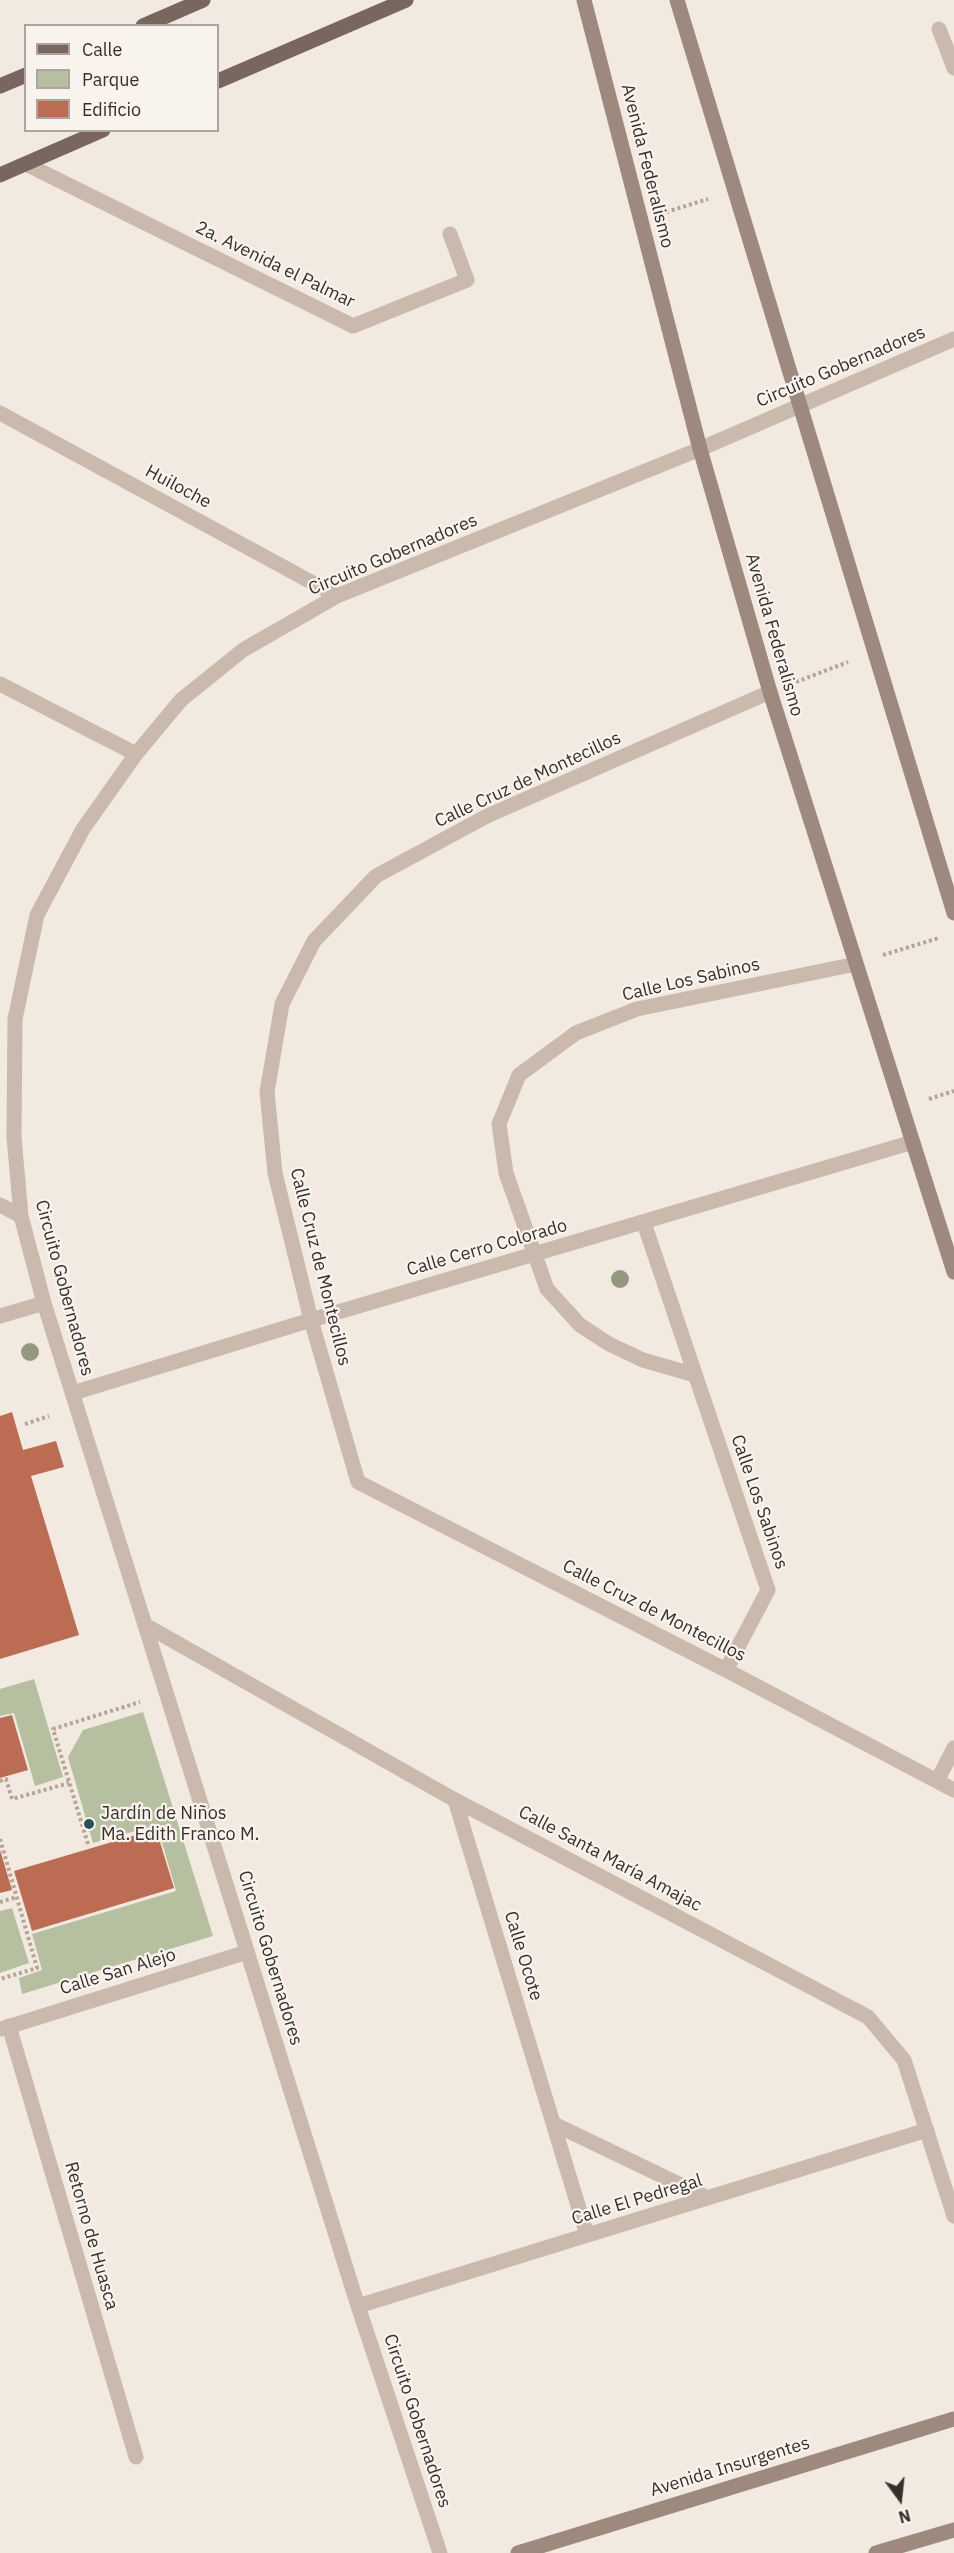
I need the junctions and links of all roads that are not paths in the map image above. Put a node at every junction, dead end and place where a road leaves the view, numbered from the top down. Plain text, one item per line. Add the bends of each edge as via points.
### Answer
1 (203, 0) edge
2 (406, 0) edge
3 (584, 0) edge
4 (677, 0) edge
5 (148, 24) edge
6 (939, 29) dead end
7 (954, 68) edge
8 (24, 76) edge
9 (219, 81) edge
10 (0, 86) edge
11 (98, 132) edge
12 (26, 164) junction
13 (0, 175) edge
14 (450, 234) dead end
15 (954, 339) edge
16 (800, 407) junction
17 (0, 413) edge
18 (700, 449) junction
19 (337, 596) junction
20 (0, 684) edge
21 (770, 692) junction
22 (136, 754) junction
23 (954, 913) edge
24 (856, 964) junction
25 (913, 1142) junction
26 (0, 1205) edge
27 (21, 1216) junction
28 (644, 1223) junction
29 (533, 1255) junction
30 (954, 1272) edge
31 (44, 1303) junction
32 (0, 1316) edge
33 (311, 1320) junction
34 (694, 1375) junction
35 (73, 1393) junction
36 (145, 1625) junction
37 (726, 1670) junction
38 (954, 1748) edge
39 (937, 1781) junction
40 (954, 1790) edge
41 (455, 1800) junction
42 (247, 1952) junction
43 (4, 2027) edge
44 (554, 2124) junction
45 (927, 2130) junction
46 (708, 2198) junction
47 (954, 2216) edge
48 (588, 2235) junction
49 (358, 2306) junction
50 (954, 2419) edge
51 (136, 2457) dead end
52 (954, 2530) edge
53 (440, 2553) edge
54 (518, 2553) edge
55 (876, 2553) edge

1 - 5 main road
2 - 9 main road
3 - 18 main road, Avenida Federalismo
4 - 16 main road
6 - 7 street
8 - 10 main road
11 - 12 main road
12 - 13 main road
12 - 14 street, 2a. Avenida el Palmar via 353,326 466,280
15 - 16 street, Circuito Gobernadores
16 - 18 street, Circuito Gobernadores
16 - 23 main road
17 - 19 street, Huiloche
18 - 19 street, Circuito Gobernadores
18 - 21 main road, Avenida Federalismo
19 - 22 street, Circuito Gobernadores via 243,650 182,700
20 - 22 street
21 - 24 main road, Avenida Federalismo
21 - 33 street, Calle Cruz de Montecillos via 487,816 396,865 376,876 314,941 282,1004 267,1092 275,1173
22 - 27 street, Circuito Gobernadores via 83,829 38,915 15,1019 14,1137
24 - 25 main road, Avenida Federalismo
24 - 29 street, Calle Los Sabinos via 637,1009 576,1033 519,1075 499,1124 506,1173
25 - 28 street, Calle Cerro Colorado
25 - 30 main road, Avenida Federalismo
26 - 27 street
27 - 31 street, Circuito Gobernadores
28 - 29 street, Calle Cerro Colorado
28 - 34 street, Calle Los Sabinos
29 - 33 street, Calle Cerro Colorado
29 - 34 street, Calle Los Sabinos via 547,1289 580,1325 644,1360
31 - 32 street
31 - 35 street, Circuito Gobernadores
33 - 35 street, Calle Cerro Colorado
33 - 37 street, Calle Cruz de Montecillos via 358,1482
34 - 37 street, Calle Los Sabinos via 768,1590
35 - 36 street, Circuito Gobernadores
36 - 41 street, Calle Santa María Amajac
36 - 42 street, Circuito Gobernadores
37 - 39 street, Calle Cruz de Montecillos
38 - 39 street
39 - 40 street, Calle Cruz de Montecillos
41 - 44 street, Calle Ocote
41 - 45 street, Calle Santa María Amajac via 868,2017 904,2060
42 - 43 street, Calle San Alejo
42 - 49 street, Circuito Gobernadores
43 - 51 street, Retorno de Huasca
44 - 46 street
44 - 48 street, Calle Ocote
45 - 46 street, Calle El Pedregal
45 - 47 street, Calle Santa María Amajac
46 - 48 street, Calle El Pedregal
48 - 49 street, Calle El Pedregal
49 - 53 street, Circuito Gobernadores
50 - 54 main road, Avenida Insurgentes
52 - 55 main road

